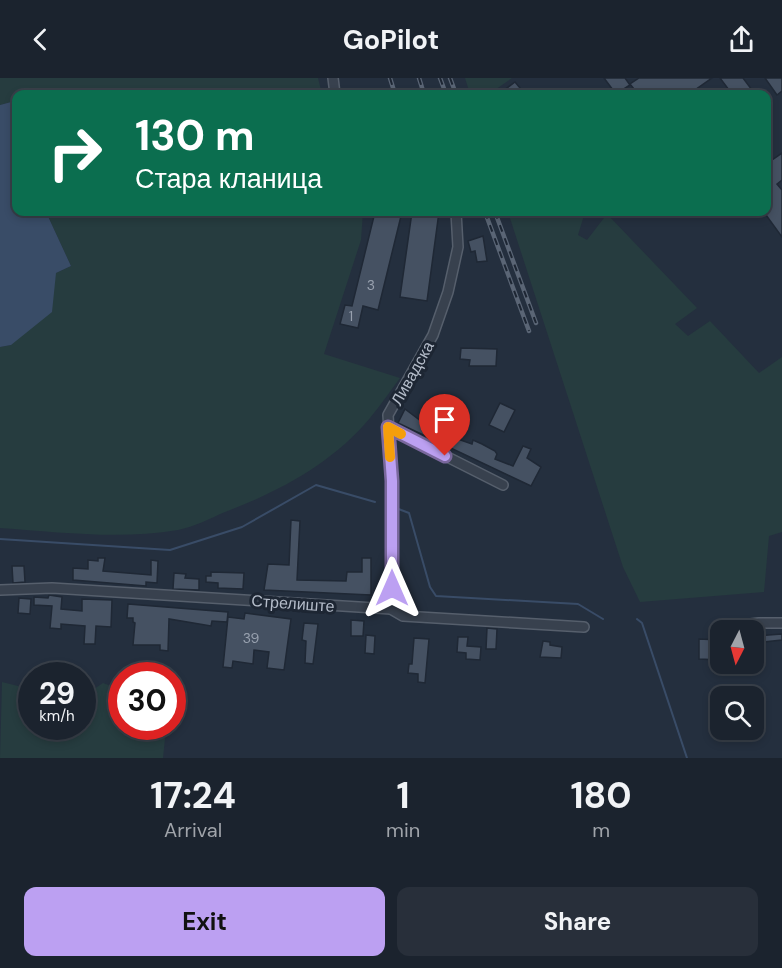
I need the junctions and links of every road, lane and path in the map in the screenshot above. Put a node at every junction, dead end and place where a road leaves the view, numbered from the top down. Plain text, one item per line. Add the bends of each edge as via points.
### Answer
1 (456, 216) edge
2 (388, 427) junction
3 (503, 485) dead end
4 (0, 590) edge
5 (391, 609) junction
6 (764, 623) edge
7 (782, 623) edge
8 (584, 627) dead end

1 - 2 street, Ливадска via 458,247 448,292 433,335 388,415
2 - 3 street
2 - 5 street, Ливадска via 392,481
4 - 5 street, Стрелиште via 52,588
5 - 8 street, Стрелиште via 403,616
6 - 7 street

